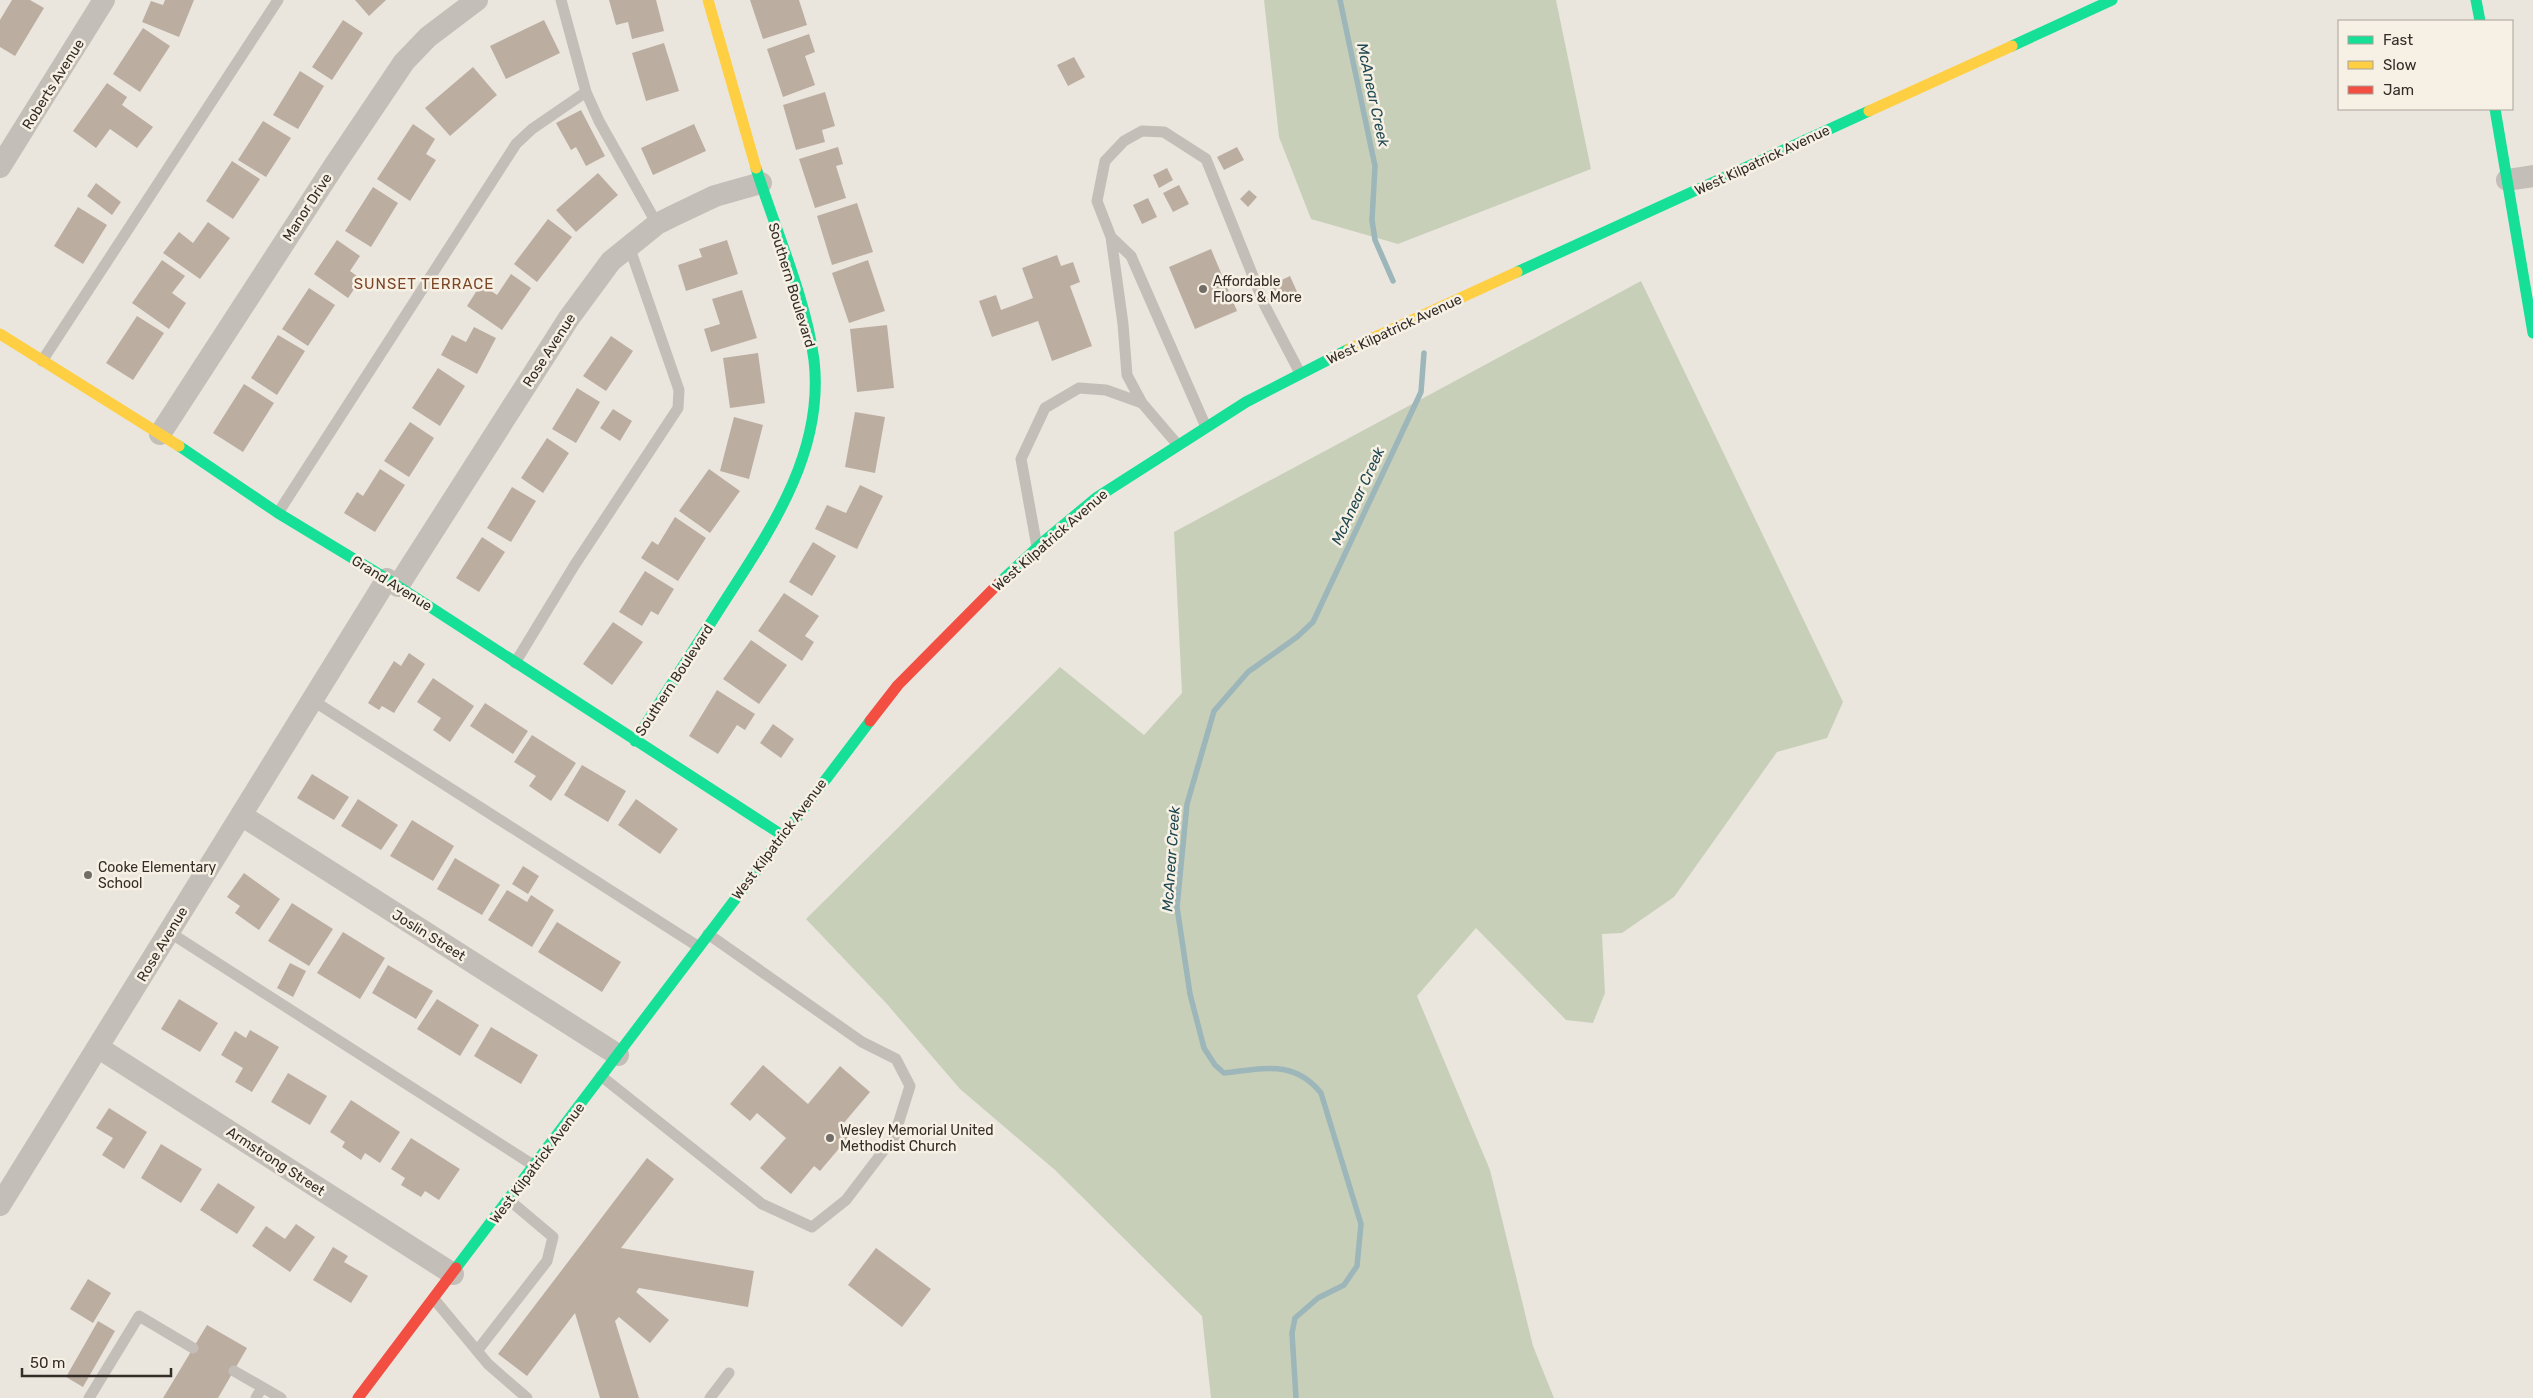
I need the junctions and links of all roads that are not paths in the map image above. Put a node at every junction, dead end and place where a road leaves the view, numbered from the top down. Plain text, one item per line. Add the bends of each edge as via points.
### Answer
1 (104, 0) edge
2 (278, 0) edge
3 (477, 0) edge
4 (561, 0) edge
5 (708, 0) edge
6 (2112, 0) edge
7 (2476, 0) edge
8 (2480, 20) edge
9 (586, 92) junction
10 (2495, 110) edge
11 (0, 167) edge
12 (2533, 176) edge
13 (2507, 180) junction
14 (761, 183) junction
15 (657, 224) junction
16 (1111, 237) junction
17 (629, 246) junction
18 (2533, 333) edge
19 (0, 334) edge
20 (42, 362) junction
21 (1300, 373) junction
22 (1142, 403) junction
23 (1206, 427) junction
24 (160, 434) junction
25 (1177, 444) junction
26 (278, 513) junction
27 (1037, 548) junction
28 (392, 582) junction
29 (515, 663) junction
30 (312, 700) junction
31 (635, 741) junction
32 (241, 815) junction
33 (782, 835) junction
34 (169, 932) junction
35 (708, 934) junction
36 (699, 947) junction
37 (99, 1048) junction
38 (618, 1055) junction
39 (601, 1076) junction
40 (535, 1166) junction
41 (509, 1200) junction
42 (0, 1206) edge
43 (453, 1274) junction
44 (434, 1299) junction
45 (193, 1348) dead end
46 (477, 1351) junction
47 (234, 1371) dead end
48 (729, 1373) dead end
49 (262, 1387) junction
50 (89, 1398) edge
51 (256, 1398) edge
52 (281, 1398) edge
53 (358, 1398) edge
54 (527, 1398) edge
55 (710, 1398) edge

1 - 11 street, Roberts Avenue
2 - 20 lane
3 - 24 street, Manor Drive via 452,16 400,68
4 - 9 lane
5 - 14 main road, Southern Boulevard
6 - 21 main road, West Kilpatrick Avenue
7 - 8 main road
9 - 15 lane
9 - 26 lane via 516,144
10 - 13 main road
12 - 13 street
13 - 18 main road
14 - 15 street, Rose Avenue via 700,202
14 - 31 main road, Southern Boulevard via 811,342 815,377 805,448 792,487 774,523
15 - 17 street, Rose Avenue
16 - 21 lane via 1097,201 1104,161 1124,141 1142,131 1164,132 1206,159 1265,306
16 - 22 lane via 1123,324 1126,375
16 - 23 lane via 1130,256
17 - 28 street, Rose Avenue via 611,261 569,318
17 - 29 lane via 679,390 678,408 574,566
19 - 20 main road, Grand Avenue
20 - 24 main road, Grand Avenue
21 - 23 main road, West Kilpatrick Avenue
22 - 25 lane
22 - 27 lane via 1106,390 1079,388 1045,408 1021,459
23 - 25 main road, West Kilpatrick Avenue
24 - 26 main road, Grand Avenue
25 - 27 main road, West Kilpatrick Avenue via 1096,498
26 - 28 main road, Grand Avenue
27 - 33 main road, West Kilpatrick Avenue via 971,609 898,685
28 - 29 main road, Grand Avenue
28 - 30 street, Rose Avenue
29 - 31 main road, Grand Avenue
30 - 32 street, Rose Avenue
30 - 36 lane
31 - 33 main road, Grand Avenue
32 - 34 street, Rose Avenue
32 - 38 street, Joslin Street
33 - 35 main road, West Kilpatrick Avenue
34 - 37 street, Rose Avenue
34 - 40 lane
35 - 36 main road, West Kilpatrick Avenue
35 - 39 lane via 862,1042 896,1059 910,1086 894,1137 882,1153 846,1200 812,1228 762,1204
36 - 38 main road, West Kilpatrick Avenue
37 - 42 street, Rose Avenue
37 - 43 street, Armstrong Street
38 - 39 main road, West Kilpatrick Avenue
39 - 40 main road, West Kilpatrick Avenue
40 - 41 main road, West Kilpatrick Avenue
41 - 43 main road, West Kilpatrick Avenue
41 - 46 lane via 553,1237 547,1261
43 - 44 main road, West Kilpatrick Avenue
44 - 46 lane
44 - 53 main road, West Kilpatrick Avenue
45 - 50 lane via 139,1316
46 - 54 lane
47 - 49 lane
48 - 55 lane
49 - 51 lane
49 - 52 lane

